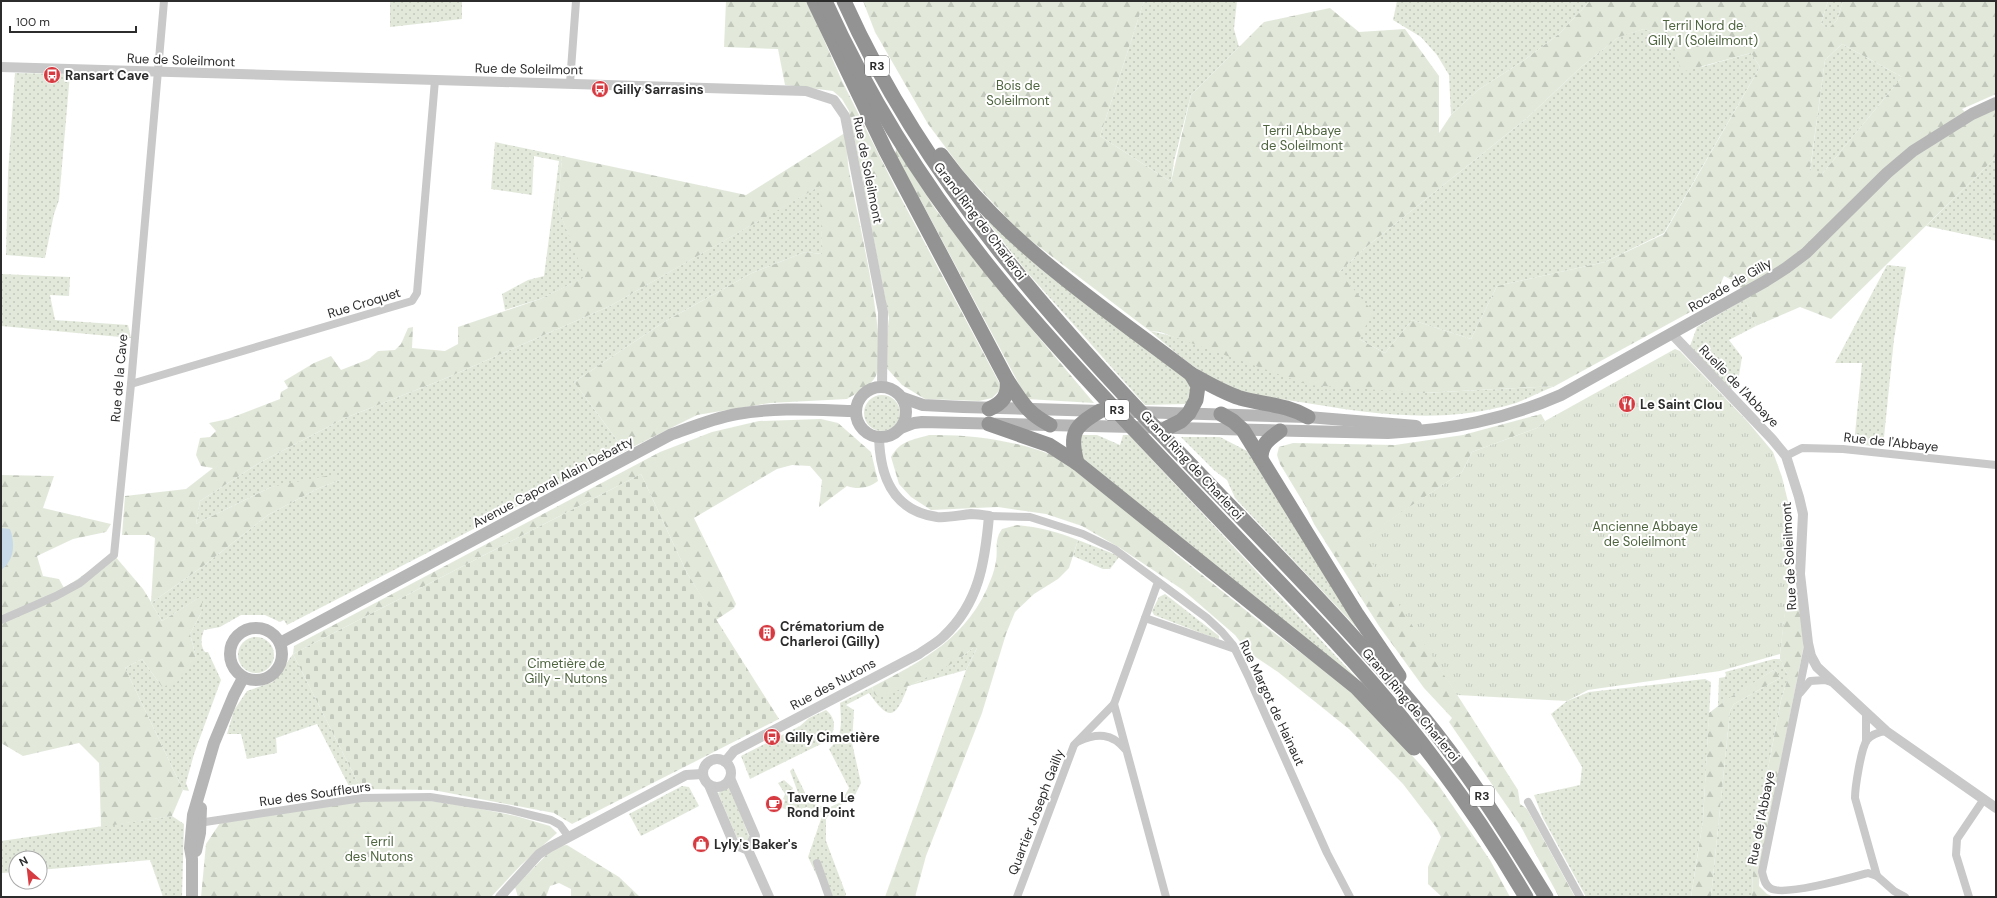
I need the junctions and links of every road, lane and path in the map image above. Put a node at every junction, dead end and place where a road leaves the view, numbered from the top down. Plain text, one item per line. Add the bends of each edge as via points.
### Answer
1 (164, 1) edge
2 (576, 1) edge
3 (814, 1) edge
4 (825, 1) edge
5 (844, 1) edge
6 (1, 67) edge
7 (158, 72) junction
8 (435, 80) junction
9 (570, 83) junction
10 (1996, 103) edge
11 (914, 129) junction
12 (1672, 334) junction
13 (1191, 374) junction
14 (1007, 380) junction
15 (131, 384) junction
16 (882, 386) junction
17 (903, 398) junction
18 (990, 409) junction
19 (1026, 409) junction
20 (856, 411) junction
21 (1221, 414) junction
22 (1308, 417) junction
23 (1088, 419) junction
24 (1183, 419) junction
25 (989, 424) junction
26 (1050, 425) junction
27 (901, 428) junction
28 (1167, 428) joint
29 (1441, 428) junction
30 (1243, 430) junction
31 (1280, 431) junction
32 (879, 437) junction
33 (1786, 456) junction
34 (1261, 459) junction
35 (1077, 463) junction
36 (1996, 465) edge
37 (989, 516) junction
38 (1158, 582) junction
39 (1145, 618) junction
40 (1, 620) edge
41 (280, 643) junction
42 (1808, 643) junction
43 (1235, 649) junction
44 (243, 678) junction
45 (1834, 683) junction
46 (1798, 697) junction
47 (1410, 701) junction
48 (1114, 704) junction
49 (1866, 714) junction
50 (1886, 731) junction
51 (1866, 741) junction
52 (1074, 744) junction
53 (1126, 750) junction
54 (725, 762) junction
55 (702, 774) junction
56 (730, 778) junction
57 (708, 785) junction
58 (1454, 786) junction
59 (202, 788) junction
60 (1984, 799) junction
61 (1528, 802) dead end
62 (1996, 808) edge
63 (200, 820) junction
64 (568, 836) junction
65 (748, 850) junction
66 (192, 859) junction
67 (817, 863) dead end
68 (1877, 876) junction
69 (1892, 894) edge
70 (192, 897) edge
71 (500, 897) edge
72 (769, 897) edge
73 (829, 897) edge
74 (1017, 897) edge
75 (1166, 897) edge
76 (1350, 897) edge
77 (1526, 897) edge
78 (1546, 897) edge
79 (1580, 897) edge
80 (1905, 897) edge
81 (1969, 897) edge

1 - 7 street, Rue de la Cave
2 - 9 street
3 - 14 highway via 886,151
4 - 58 highway, Grand Ring de Charleroi / R3 via 865,82 900,140 935,193 1000,279 1095,387 1350,659 1401,717
5 - 11 highway, Grand Ring de Charleroi / R3 via 881,74
6 - 7 street, Rue de Soleilmont
7 - 8 street, Rue de Soleilmont
7 - 15 street, Rue de la Cave
8 - 9 street, Rue de Soleilmont
8 - 15 street, Rue Croquet via 423,236 417,293 412,301
9 - 16 street, Rue de Soleilmont via 806,91 834,100 845,116 883,312
10 - 12 main road, Rocade de Gilly via 1972,114 1913,151 1887,173 1806,253 1786,268
11 - 13 highway via 932,142 972,194 1043,262
11 - 47 highway, Grand Ring de Charleroi / R3 via 948,182 986,233 1062,326 1327,608
12 - 29 main road, Rocade de Gilly via 1561,395 1529,409 1499,418
12 - 33 street, Ruelle de l'Abbaye
13 - 22 highway via 1234,396 1295,409
13 - 24 highway via 1198,386 1196,400
14 - 18 highway via 1005,398
14 - 19 highway
15 - 40 street, Rue de la Cave via 114,555 80,583
16 - 17 main road via 894,390
16 - 20 main road via 864,393 858,401
17 - 18 main road via 922,405
17 - 27 main road via 906,419
18 - 19 main road
19 - 23 main road
19 - 26 highway
20 - 32 main road via 857,419 865,431
20 - 41 main road, Avenue Caporal Alain Debatty via 804,409 737,414 709,420 670,435
21 - 22 main road
21 - 24 main road
21 - 30 highway
22 - 29 main road
23 - 24 main road
23 - 26 main road
23 - 28 main road
23 - 35 highway via 1074,436 1073,448
24 - 28 highway
24 - 30 main road
25 - 26 main road
25 - 27 main road via 914,423
25 - 35 highway via 1049,444
27 - 32 main road via 887,436
29 - 31 main road via 1388,433
30 - 31 main road
30 - 34 highway
31 - 34 highway via 1266,441 1261,450
32 - 37 street via 884,476 892,492 903,503 918,512 939,517 972,514
33 - 36 street, Rue de l'Abbaye via 1802,448 1843,449
33 - 42 street, Rue de Soleilmont via 1803,514 1800,574
34 - 47 highway via 1356,613 1400,678
35 - 58 highway via 1357,688
37 - 38 street, Rue Margot de Hainaut via 1030,518 1083,534 1114,549
37 - 54 street, Rue des Nutons via 986,546 976,589 964,615 943,638 919,654 734,751
38 - 39 street, Quartier Joseph Gailly
38 - 43 street, Rue Margot de Hainaut via 1207,618
39 - 43 street
39 - 48 street, Quartier Joseph Gailly
41 - 44 main road via 282,660 274,674 260,681
41 - 44 main road via 276,636 260,628 242,632 235,638 230,655 236,672
42 - 45 street, Rue de Soleilmont via 1817,667
42 - 46 street, Rue de l'Abbaye
43 - 76 street, Rue Margot de Hainaut via 1327,853
44 - 59 main road via 214,743
45 - 46 street via 1825,680 1810,681
45 - 49 street, Rue de Soleilmont
46 - 68 street, Rue de l'Abbaye via 1762,872 1765,883 1771,889 1780,890 1810,887 1868,874
47 - 78 highway, Grand Ring de Charleroi / R3 via 1484,797
48 - 52 street, Quartier Joseph Gailly
48 - 53 street
49 - 50 street, Rue de Soleilmont
49 - 51 street
50 - 51 street via 1878,732
50 - 60 street, Rue de Soleilmont
51 - 68 street via 1855,798
52 - 53 street via 1095,735 1102,735 1115,739
52 - 74 street, Quartier Joseph Gailly
53 - 75 street
54 - 55 street via 717,759 710,761
54 - 56 street via 730,768
55 - 57 street
55 - 64 street via 686,775
56 - 57 street via 719,787
56 - 65 street via 755,836
57 - 65 street via 734,844
58 - 77 highway, Grand Ring de Charleroi / R3
59 - 63 main road
59 - 66 main road via 193,815 190,848
60 - 62 street, Rue de Soleilmont
60 - 81 street via 1957,840 1956,855
61 - 79 street
63 - 64 street, Rue des Souffleurs via 205,822 362,798 430,797 506,809 552,820 560,825
63 - 66 main road via 197,848
64 - 71 street via 540,854
65 - 72 street
66 - 70 main road
67 - 73 street
68 - 69 street
69 - 80 street

